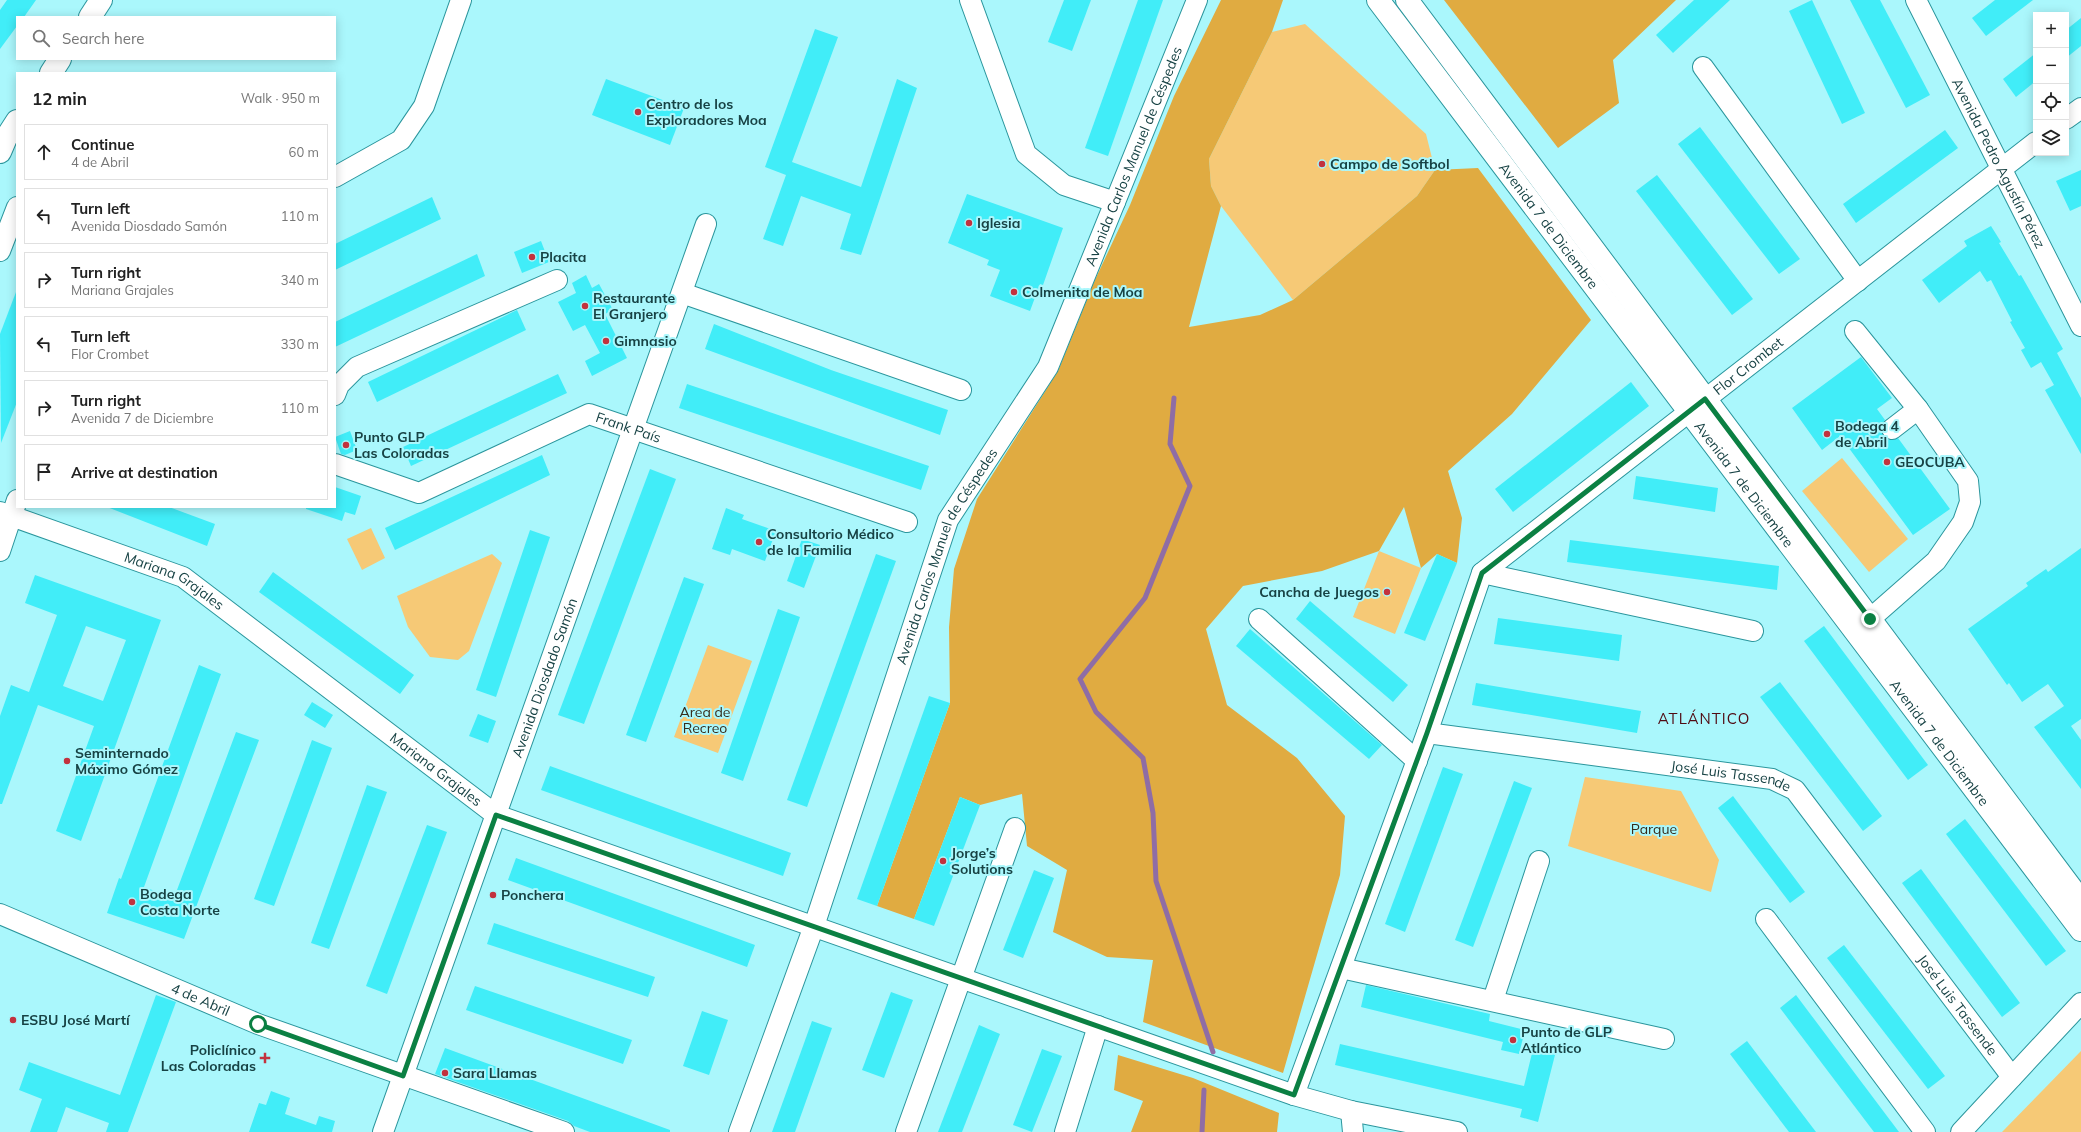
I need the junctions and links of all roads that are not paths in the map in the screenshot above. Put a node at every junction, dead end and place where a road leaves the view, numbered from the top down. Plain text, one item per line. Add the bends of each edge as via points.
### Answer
1 (101, 0) edge
2 (461, 0) edge
3 (970, 0) edge
4 (1198, 0) edge
5 (1378, 0) edge
6 (1407, 0) edge
7 (1916, 0) edge
8 (91, 16) edge
9 (59, 60) edge
10 (1704, 67) dead end
11 (52, 72) edge
12 (2081, 108) edge
13 (2069, 117) edge
14 (2033, 144) edge
15 (2002, 169) junction
16 (336, 176) edge
17 (1115, 202) junction
18 (16, 210) edge
19 (706, 224) dead end
20 (0, 251) edge
21 (557, 280) dead end
22 (1858, 281) junction
23 (682, 293) junction
24 (2081, 326) edge
25 (1855, 330) dead end
26 (961, 390) dead end
27 (336, 392) edge
28 (1697, 405) junction
29 (1918, 409) junction
30 (633, 429) junction
31 (1892, 430) dead end
32 (336, 464) edge
33 (10, 509) edge
34 (906, 522) dead end
35 (0, 551) edge
36 (1482, 573) junction
37 (1259, 619) dead end
38 (1870, 619) junction
39 (1753, 631) dead end
40 (1427, 733) junction
41 (1417, 761) junction
42 (496, 815) junction
43 (1015, 828) dead end
44 (1539, 861) dead end
45 (2081, 901) edge
46 (0, 914) edge
47 (1766, 919) dead end
48 (814, 926) junction
49 (2081, 930) edge
50 (1341, 968) junction
51 (961, 978) junction
52 (1492, 1000) junction
53 (2081, 1003) edge
54 (1098, 1026) junction
55 (1664, 1039) dead end
56 (403, 1076) junction
57 (2012, 1077) junction
58 (1294, 1095) junction
59 (1351, 1111) junction
60 (383, 1132) edge
61 (564, 1132) edge
62 (740, 1132) edge
63 (906, 1132) edge
64 (1065, 1132) edge
65 (1353, 1132) edge
66 (1457, 1132) edge
67 (1925, 1132) edge
68 (1961, 1132) edge

1 - 8 main road
2 - 16 street via 424,106 401,140
3 - 17 street via 1026,154 1064,185
4 - 17 street, Avenida Carlos Manuel de Céspedes
5 - 28 main road, Avenida 7 de Diciembre
6 - 28 main road, Avenida 7 de Diciembre
7 - 15 street, Avenida Pedro Agustín Pérez
9 - 11 main road
10 - 22 street
12 - 13 street
14 - 15 street, Flor Crombet
15 - 22 street, Flor Crombet
15 - 24 street, Avenida Pedro Agustín Pérez
17 - 48 street, Avenida Carlos Manuel de Céspedes via 1048,367 948,520
18 - 20 street
19 - 23 street, Avenida Diosdado Samón
21 - 27 street via 357,367 339,385
22 - 28 street, Flor Crombet
23 - 26 street
23 - 30 street, Avenida Diosdado Samón
25 - 29 street
28 - 36 street, Flor Crombet
28 - 38 main road, Avenida 7 de Diciembre
28 - 49 main road, Avenida 7 de Diciembre
29 - 31 street
29 - 38 street via 1968,480 1970,502 1964,522 1936,561
30 - 32 street, Frank País via 589,414 419,493
30 - 34 street, Frank País
30 - 42 street, Avenida Diosdado Samón
33 - 35 street
33 - 42 street, Mariana Grajales via 183,577
36 - 39 street
36 - 40 street
37 - 41 street
38 - 45 main road, Avenida 7 de Diciembre
40 - 41 street
40 - 57 street, José Luis Tassende via 1772,779 1795,790
41 - 50 street
42 - 48 street, Mariana Grajales
42 - 56 street, Avenida Diosdado Samón
43 - 51 street
44 - 52 street
46 - 56 street, 4 de Abril via 258,1024
47 - 67 street
48 - 51 street, Mariana Grajales
48 - 62 street, Avenida Carlos Manuel de Céspedes
50 - 52 street
50 - 58 street
51 - 54 street, Mariana Grajales
51 - 63 street
52 - 55 street
53 - 57 street
54 - 58 street, Mariana Grajales
54 - 64 street
56 - 60 street, Avenida Diosdado Samón
56 - 61 street, 4 de Abril
57 - 68 street
58 - 59 street, Mariana Grajales
59 - 65 street
59 - 66 street, Mariana Grajales

